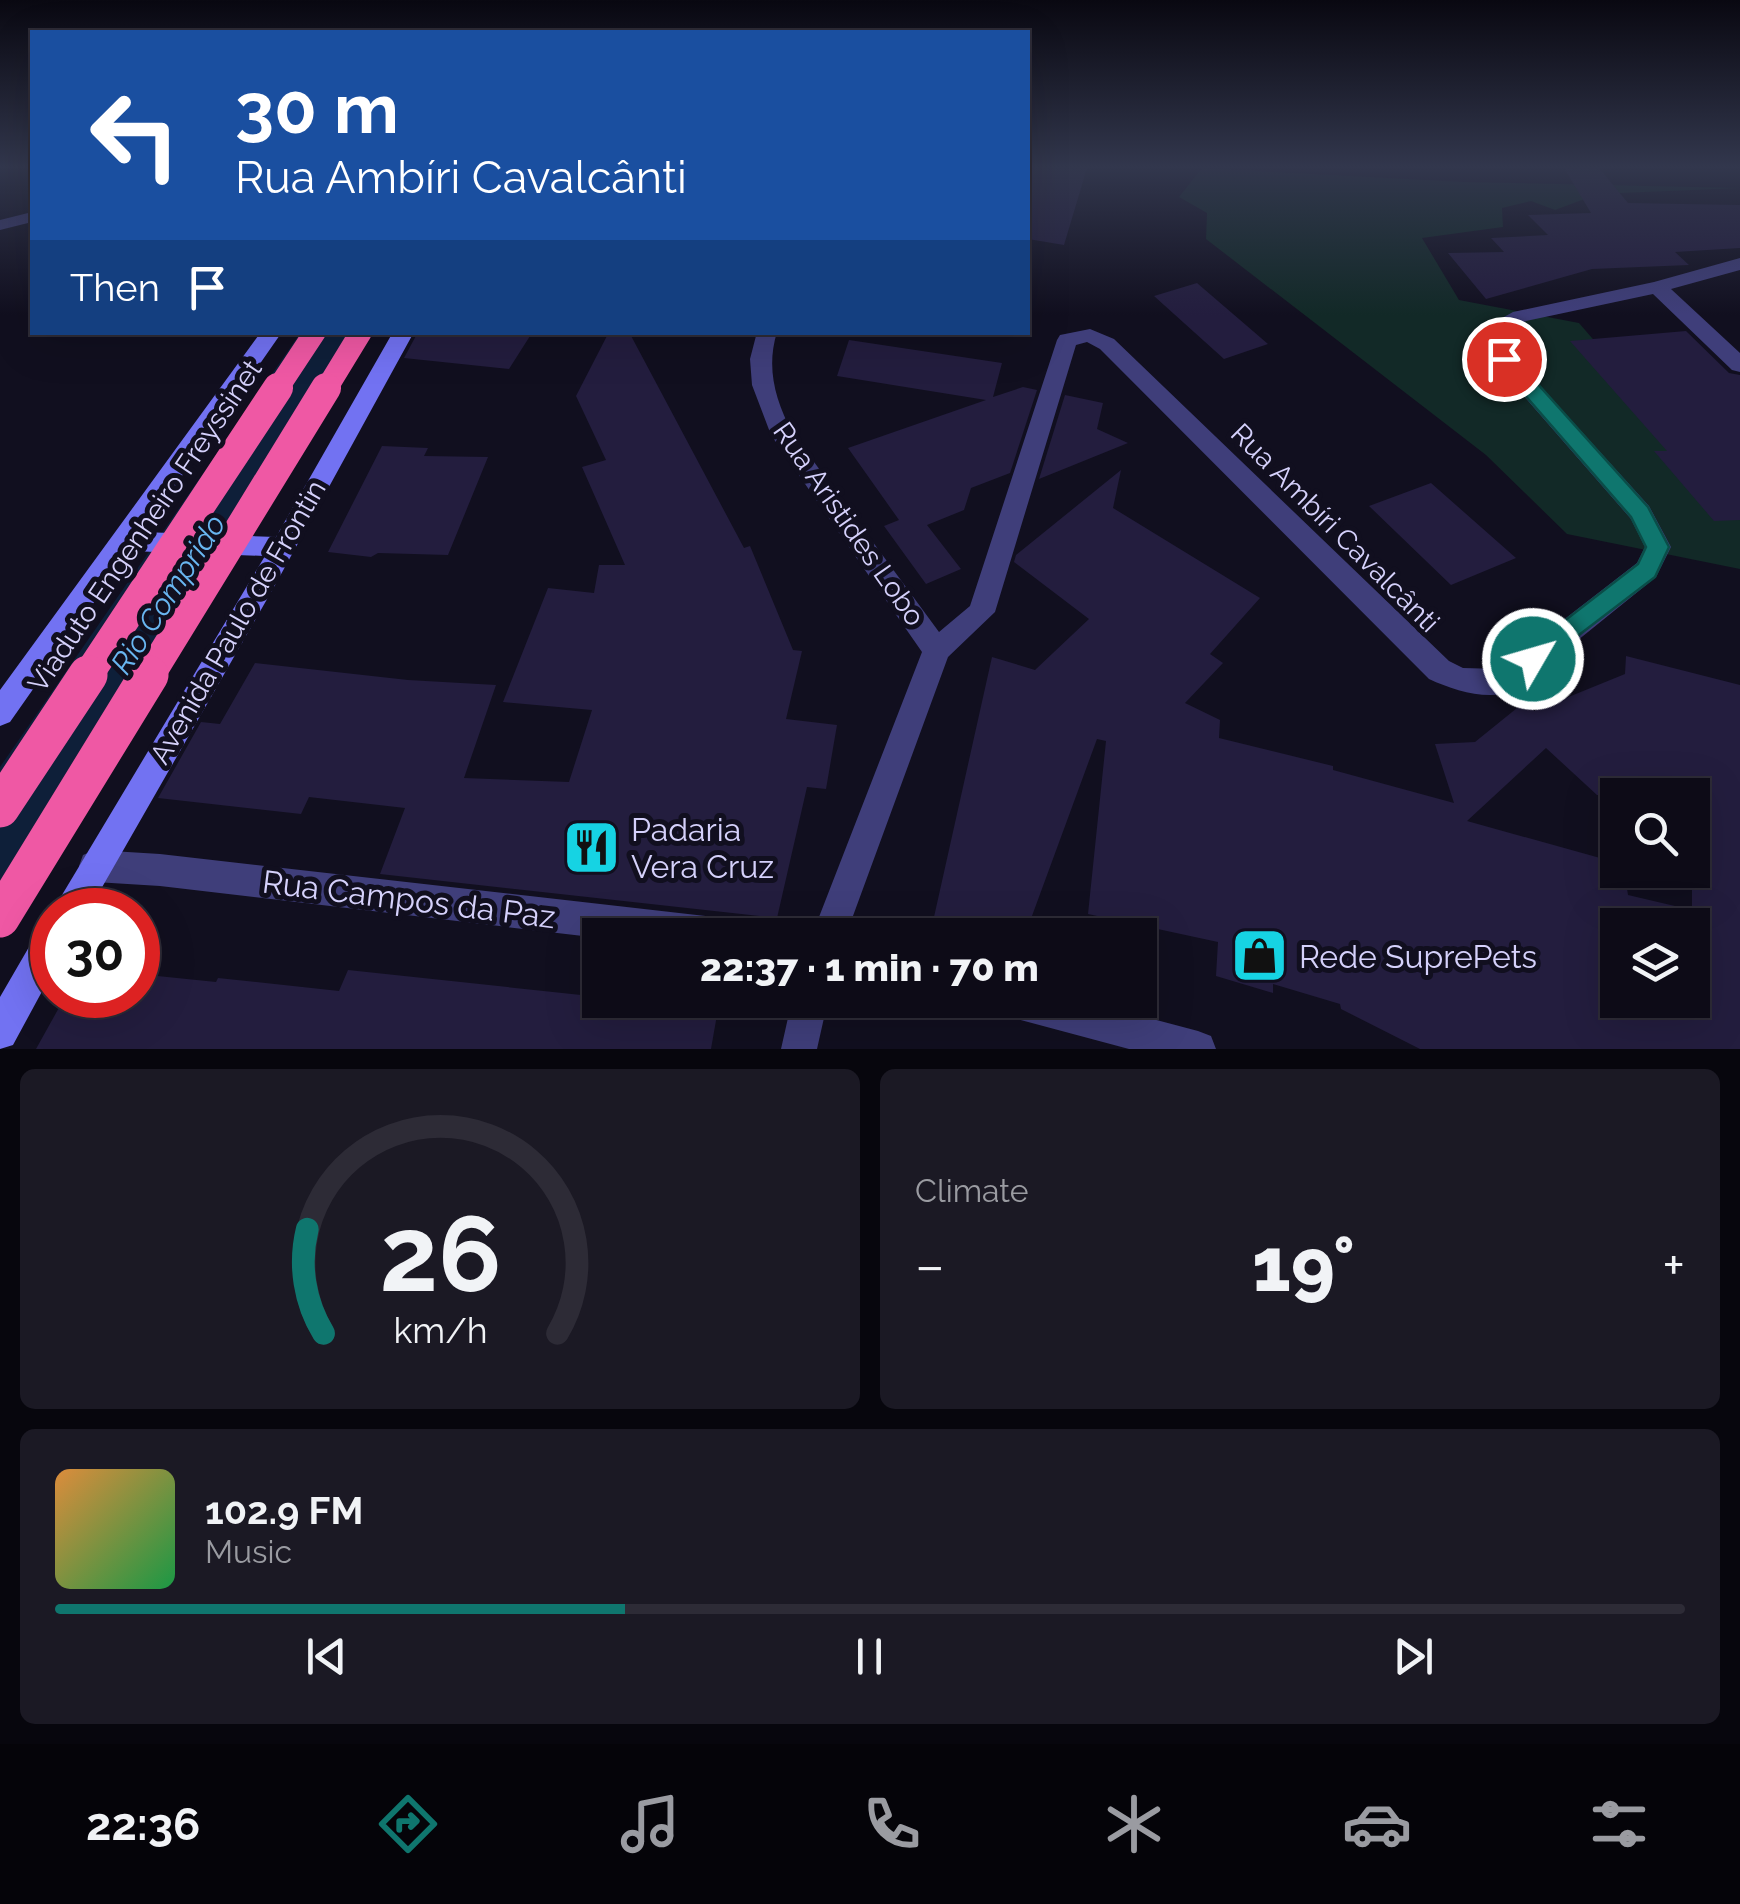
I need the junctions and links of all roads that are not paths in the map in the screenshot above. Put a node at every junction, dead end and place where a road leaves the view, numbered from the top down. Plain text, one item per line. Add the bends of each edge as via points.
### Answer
1 (30, 218) edge
2 (0, 225) edge
3 (1740, 264) edge
4 (1657, 287) junction
5 (270, 335) edge
6 (313, 335) edge
7 (359, 335) edge
8 (402, 335) edge
9 (767, 335) edge
10 (1740, 365) edge
11 (124, 541) junction
12 (284, 548) junction
13 (937, 650) junction
14 (0, 713) edge
15 (0, 808) edge
16 (95, 866) junction
17 (82, 888) edge
18 (0, 918) edge
19 (835, 918) edge
20 (582, 919) edge
21 (30, 979) edge
22 (806, 1018) edge
23 (1081, 1018) edge
24 (0, 1032) edge
25 (798, 1049) edge
26 (1198, 1049) edge

1 - 2 street
3 - 4 street, Rua Ambíri Cavalcânti
4 - 10 street
4 - 13 street, Rua Ambíri Cavalcânti via 1496,327 1504,359 1640,512 1658,547 1646,570 1505,682 1460,680 1439,670 1107,344 1090,335 1067,340 982,612
5 - 11 main road
6 - 15 highway, Viaduto Engenheiro Freyssinet, bridge
7 - 18 highway, bridge
8 - 12 main road, Avenida Paulo de Frontin
9 - 13 street, Rua Aristides Lobo via 763,398 782,434
11 - 12 main road, bridge
11 - 14 main road
12 - 16 main road, Avenida Paulo de Frontin
13 - 19 street, Rua Aristides Lobo
16 - 17 main road, Avenida Paulo de Frontin
16 - 20 street, Rua Campos da Paz
21 - 24 main road
22 - 25 street
23 - 26 street

